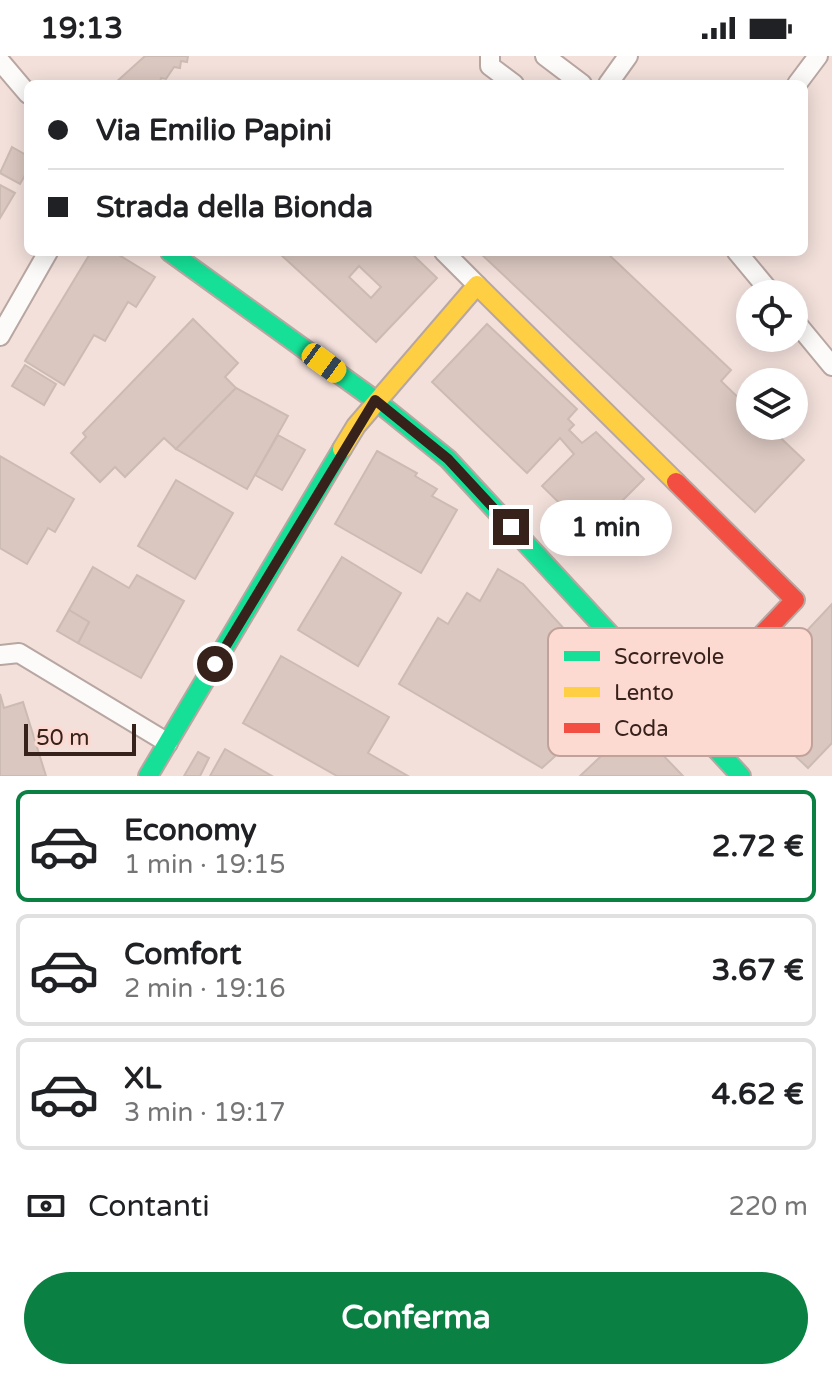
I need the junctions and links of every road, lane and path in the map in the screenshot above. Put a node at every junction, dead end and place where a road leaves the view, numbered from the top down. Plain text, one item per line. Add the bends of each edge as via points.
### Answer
1 (490, 56) edge
2 (545, 56) edge
3 (628, 56) edge
4 (818, 56) edge
5 (0, 61) edge
6 (509, 80) edge
7 (577, 80) edge
8 (611, 80) edge
9 (800, 80) edge
10 (24, 89) edge
11 (46, 256) edge
12 (176, 256) edge
13 (448, 256) edge
14 (740, 256) edge
15 (760, 280) edge
16 (477, 285) junction
17 (0, 336) edge
18 (808, 337) edge
19 (832, 366) edge
20 (375, 400) junction
21 (604, 628) edge
22 (768, 628) edge
23 (0, 655) edge
24 (168, 743) junction
25 (722, 756) edge
26 (148, 776) edge
27 (741, 776) edge

1 - 6 street via 490,66
2 - 7 street
3 - 8 street
4 - 9 street
5 - 10 street
11 - 17 street
12 - 20 street
13 - 16 street
14 - 15 street
16 - 20 street
16 - 22 street via 795,600
18 - 19 street
20 - 21 street via 448,459
20 - 24 street
23 - 24 street via 19,653
24 - 26 street
25 - 27 street

